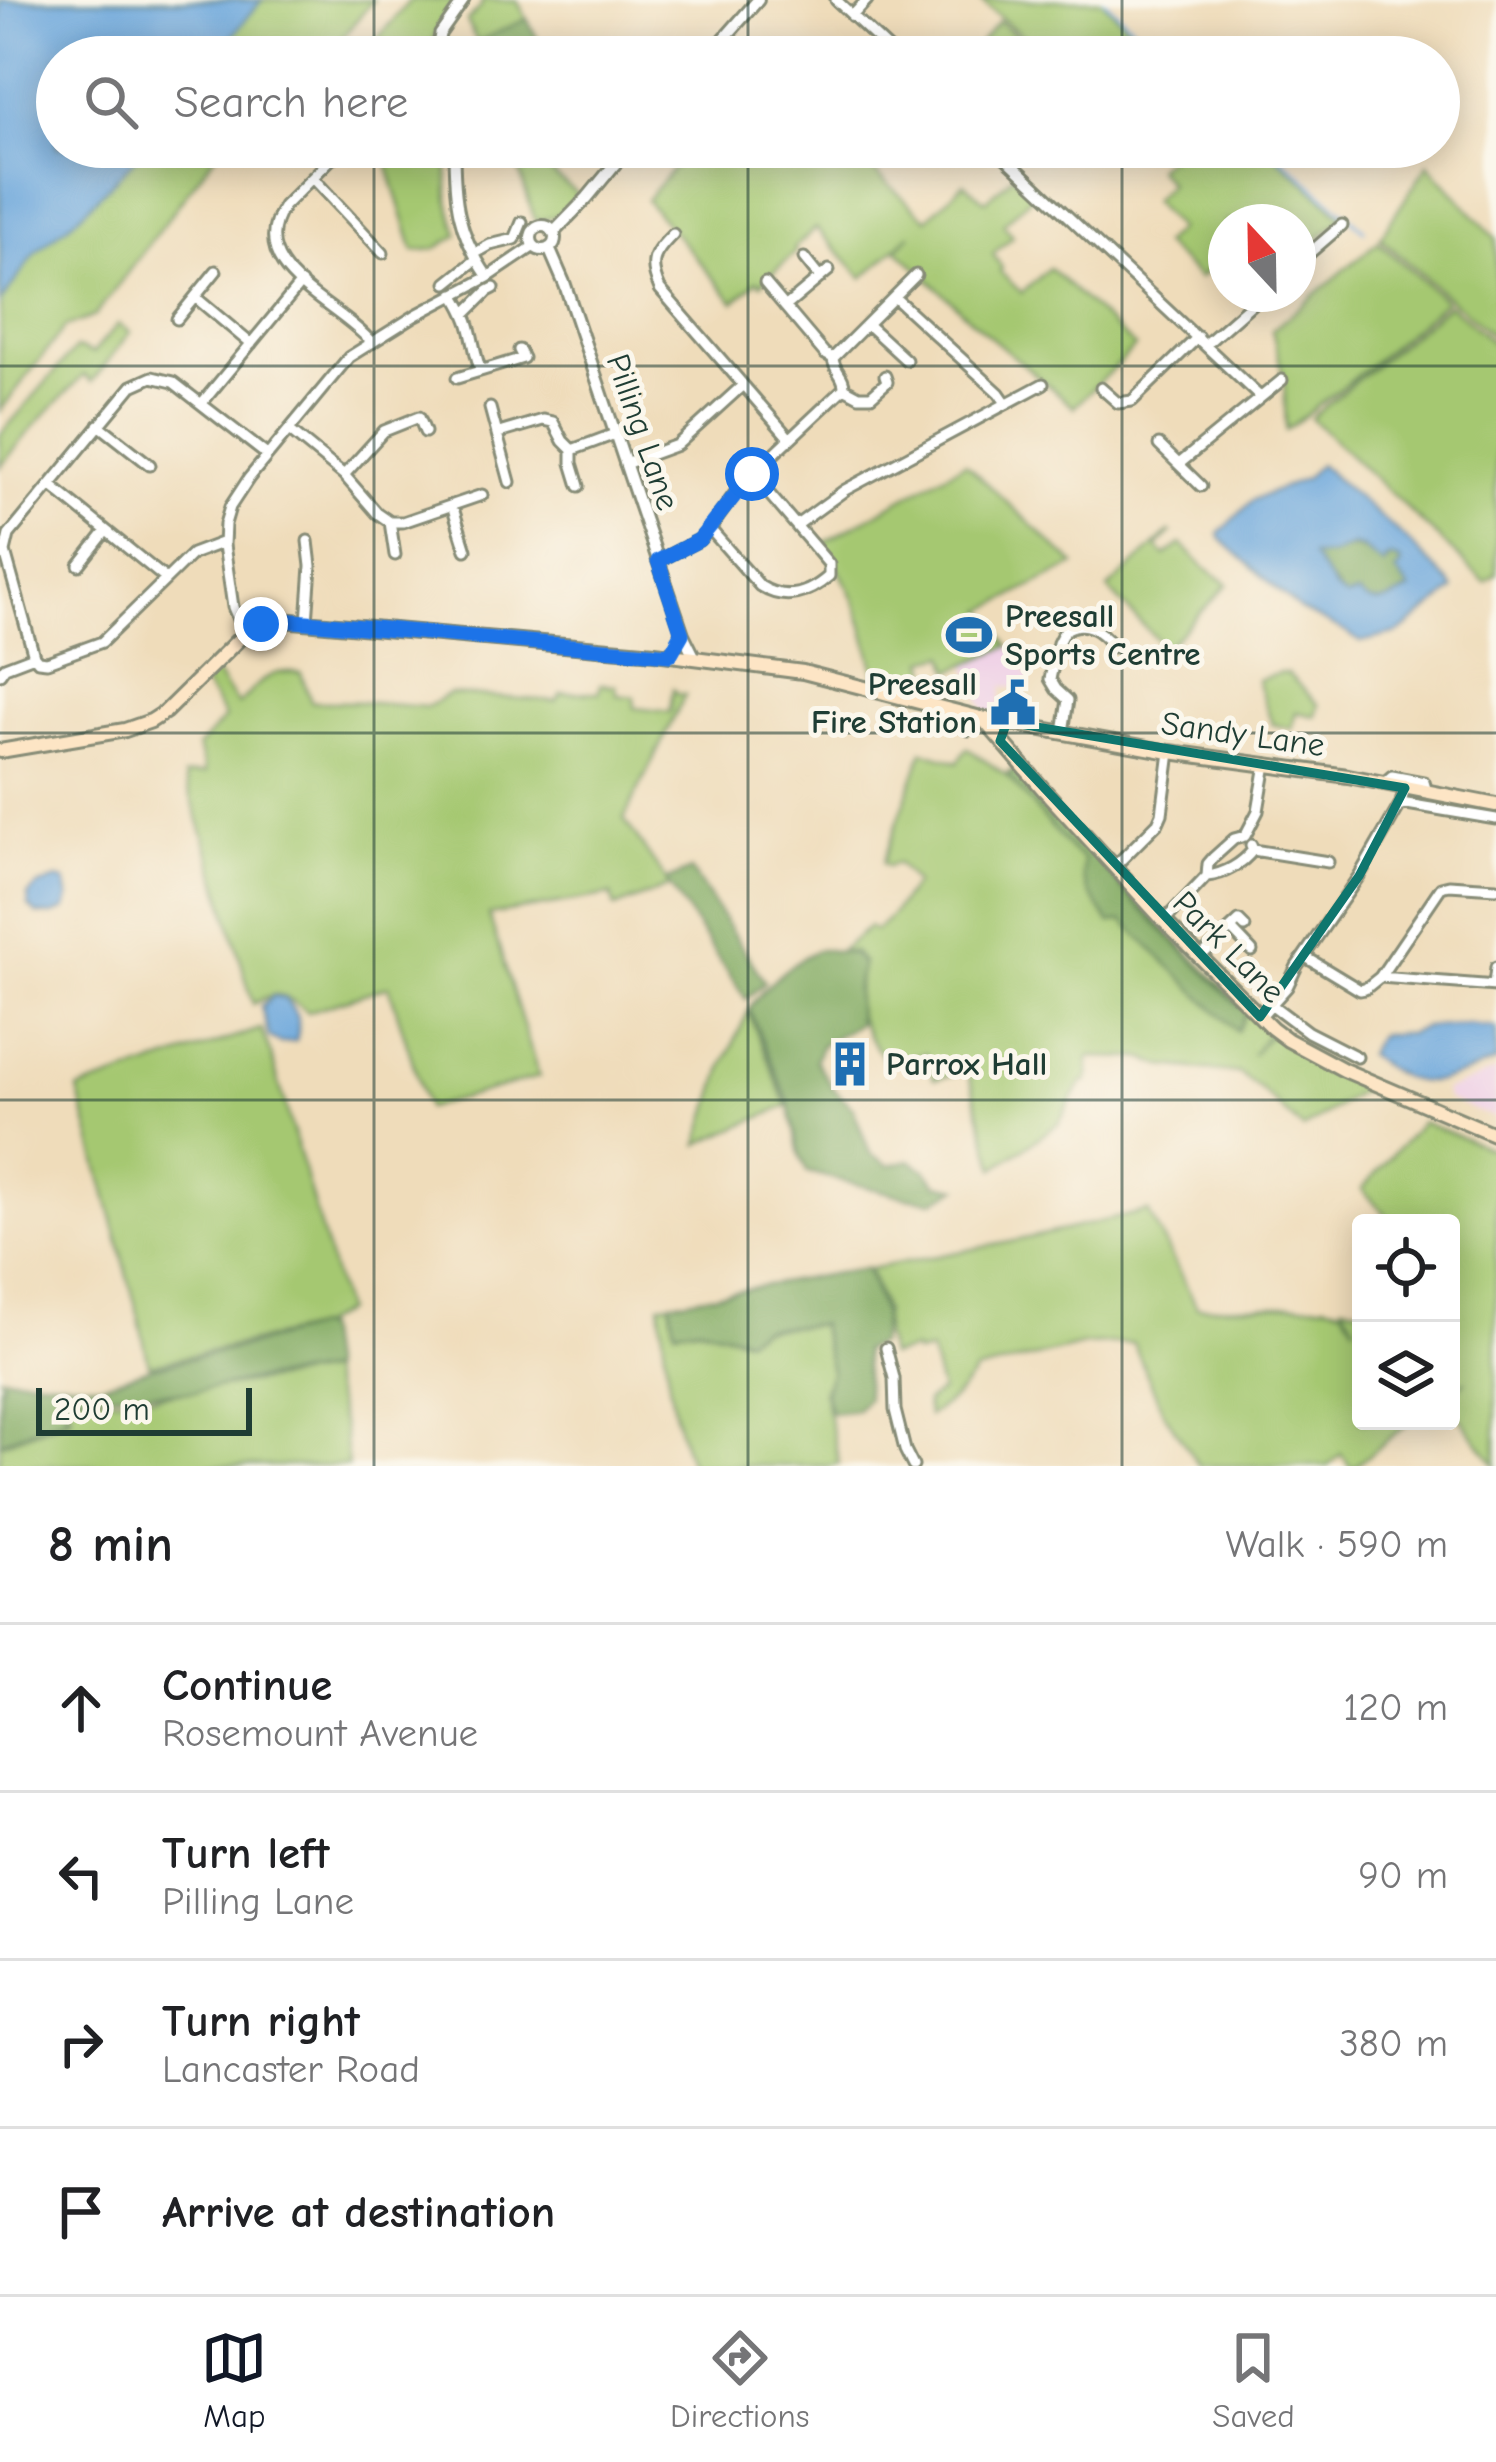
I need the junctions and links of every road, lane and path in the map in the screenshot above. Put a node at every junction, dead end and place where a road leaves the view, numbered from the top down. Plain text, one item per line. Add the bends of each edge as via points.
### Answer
1 (758, 0) edge
2 (836, 0) edge
3 (867, 0) edge
4 (467, 1) edge
5 (853, 16) junction
6 (440, 36) edge
7 (726, 36) edge
8 (874, 36) edge
9 (323, 168) edge
10 (454, 168) edge
11 (610, 168) edge
12 (1017, 168) edge
13 (313, 178) junction
14 (518, 225) dead end
15 (1342, 225) dead end
16 (553, 233) junction
17 (673, 233) dead end
18 (534, 246) junction
19 (1316, 247) edge
20 (549, 248) junction
21 (384, 253) dead end
22 (476, 256) junction
23 (804, 258) dead end
24 (216, 272) dead end
25 (916, 275) dead end
26 (488, 277) junction
27 (302, 283) junction
28 (447, 283) dead end
29 (494, 289) dead end
30 (454, 294) junction
31 (894, 297) junction
32 (195, 298) junction
33 (762, 299) dead end
34 (785, 307) junction
35 (1239, 312) edge
36 (466, 314) junction
37 (176, 319) dead end
38 (867, 324) junction
39 (1202, 340) junction
40 (372, 343) junction
41 (887, 343) junction
42 (251, 344) junction
43 (877, 355) dead end
44 (523, 356) dead end
45 (833, 358) junction
46 (906, 360) dead end
47 (480, 369) junction
48 (885, 376) dead end
49 (457, 378) dead end
50 (1282, 380) dead end
51 (1043, 384) dead end
52 (743, 385) junction
53 (844, 388) junction
54 (1101, 388) dead end
55 (1260, 397) junction
56 (202, 404) junction
57 (1006, 404) junction
58 (490, 408) dead end
59 (99, 425) junction
60 (289, 430) junction
61 (424, 432) dead end
62 (499, 433) junction
63 (615, 434) junction
64 (790, 439) junction
65 (1159, 445) dead end
66 (572, 450) junction
67 (267, 455) junction
68 (625, 464) junction
69 (1179, 464) junction
70 (149, 466) dead end
71 (752, 474) junction
72 (344, 475) junction
73 (510, 482) dead end
74 (50, 485) junction
75 (579, 486) dead end
76 (1202, 486) dead end
77 (482, 495) dead end
78 (452, 505) junction
79 (390, 522) junction
80 (796, 525) junction
81 (710, 529) junction
82 (106, 531) junction
83 (308, 541) dead end
84 (224, 542) junction
85 (466, 550) dead end
86 (395, 555) dead end
87 (658, 561) junction
88 (79, 565) dead end
89 (166, 579) junction
90 (307, 622) junction
91 (244, 634) junction
92 (682, 634) junction
93 (1114, 647) dead end
94 (670, 655) junction
95 (34, 656) junction
96 (691, 657) junction
97 (1, 678) edge
98 (936, 707) junction
99 (982, 718) junction
100 (1007, 722) junction
101 (969, 730) dead end
102 (1063, 732) junction
103 (1000, 741) junction
104 (0, 751) edge
105 (1170, 752) junction
106 (1266, 764) junction
107 (1384, 783) junction
108 (1405, 788) junction
109 (1427, 792) junction
110 (1401, 803) junction
111 (1496, 806) edge
112 (1496, 819) edge
113 (1245, 836) junction
114 (1253, 850) junction
115 (1328, 862) dead end
116 (1114, 867) junction
117 (1207, 876) junction
118 (1496, 888) edge
119 (1164, 921) junction
120 (1245, 927) dead end
121 (1231, 929) junction
122 (1252, 951) dead end
123 (1304, 956) junction
124 (1199, 958) junction
125 (1496, 967) edge
126 (1380, 977) junction
127 (1495, 986) edge
128 (1272, 1005) junction
129 (1260, 1018) junction
130 (1357, 1057) dead end
131 (1496, 1135) edge
132 (886, 1348) dead end
133 (913, 1466) edge

1 - 7 street
2 - 5 street
3 - 5 street
4 - 6 street
5 - 8 street
9 - 13 street
10 - 22 street via 454,202
11 - 16 street
12 - 39 street
13 - 21 street
13 - 27 street via 284,206 272,232 283,268
14 - 22 street via 515,238
15 - 19 street
16 - 18 street via 536,228
16 - 20 street
17 - 52 street via 656,250 652,270 660,289
18 - 20 street
18 - 26 street
20 - 63 street, Pilling Lane
22 - 26 street
22 - 28 street
23 - 34 street via 825,274
24 - 32 street
25 - 31 street
26 - 30 street
27 - 40 street
27 - 42 street
29 - 36 street
30 - 36 street
30 - 40 street
31 - 38 street
31 - 57 street
32 - 37 street
32 - 42 street
33 - 34 street via 770,288
34 - 45 street
35 - 39 street
36 - 47 street
38 - 41 street
38 - 45 street
39 - 54 street via 1127,404
39 - 55 street
40 - 60 street via 349,357
41 - 43 street
41 - 46 street
42 - 56 street
44 - 47 street
45 - 53 street
47 - 49 street
48 - 53 street via 871,396
50 - 55 street
51 - 57 street
52 - 64 street
52 - 68 street via 677,445
53 - 64 street
55 - 69 street
56 - 59 street via 152,377 132,386
56 - 67 street
57 - 80 street
58 - 62 street
59 - 70 street
59 - 74 street
60 - 67 street
60 - 72 street
61 - 72 street via 418,413 384,430
62 - 66 street via 549,420
62 - 73 street
63 - 66 street
63 - 68 street, Pilling Lane
64 - 71 street
65 - 69 street
66 - 75 street
67 - 84 street via 230,507
68 - 87 street, Pilling Lane
69 - 76 street
71 - 80 street
71 - 81 street
72 - 79 street
74 - 82 street
74 - 95 street via 15,525 5,552
77 - 78 street
78 - 79 street
78 - 85 street
79 - 86 street
80 - 81 street via 831,572 793,595 760,586
81 - 87 street
82 - 88 street
82 - 89 street
83 - 90 street
84 - 89 street via 192,554
84 - 91 street
87 - 92 street, Pilling Lane
89 - 95 street via 102,642 47,662
90 - 91 main road, Sandy Lane via 281,620
90 - 94 main road, Sandy Lane
91 - 104 main road via 152,721
92 - 94 street
92 - 96 street, Pilling Lane
93 - 102 street via 1089,626 1064,631 1050,675 1068,700
94 - 96 main road, Sandy Lane
95 - 97 street via 5,667
96 - 98 main road, Sandy Lane via 818,675
98 - 99 main road, Sandy Lane
98 - 101 street via 937,722
99 - 100 main road, Sandy Lane
99 - 103 main road, Park Lane
100 - 102 main road, Sandy Lane
100 - 103 main road
102 - 105 main road, Sandy Lane
103 - 116 main road, Park Lane
105 - 106 main road, Sandy Lane
105 - 116 street via 1158,823
106 - 107 main road, Sandy Lane
106 - 113 street
107 - 108 main road, Sandy Lane
107 - 109 street via 1392,776 1424,782
108 - 109 main road, Sandy Lane
108 - 110 street
109 - 111 main road, Sandy Lane
110 - 112 street
110 - 123 street
113 - 114 street
113 - 117 street via 1220,850
114 - 115 street
114 - 117 street
116 - 119 main road, Park Lane
117 - 119 street
118 - 126 street via 1441,887
119 - 124 main road, Park Lane
120 - 121 street via 1239,921
121 - 122 street
121 - 124 street
123 - 126 street via 1360,990
123 - 128 street
124 - 129 main road, Park Lane
125 - 127 street
126 - 127 street
128 - 129 street
128 - 130 street, Park Lane
129 - 131 main road, Park Lane via 1344,1070
132 - 133 street

